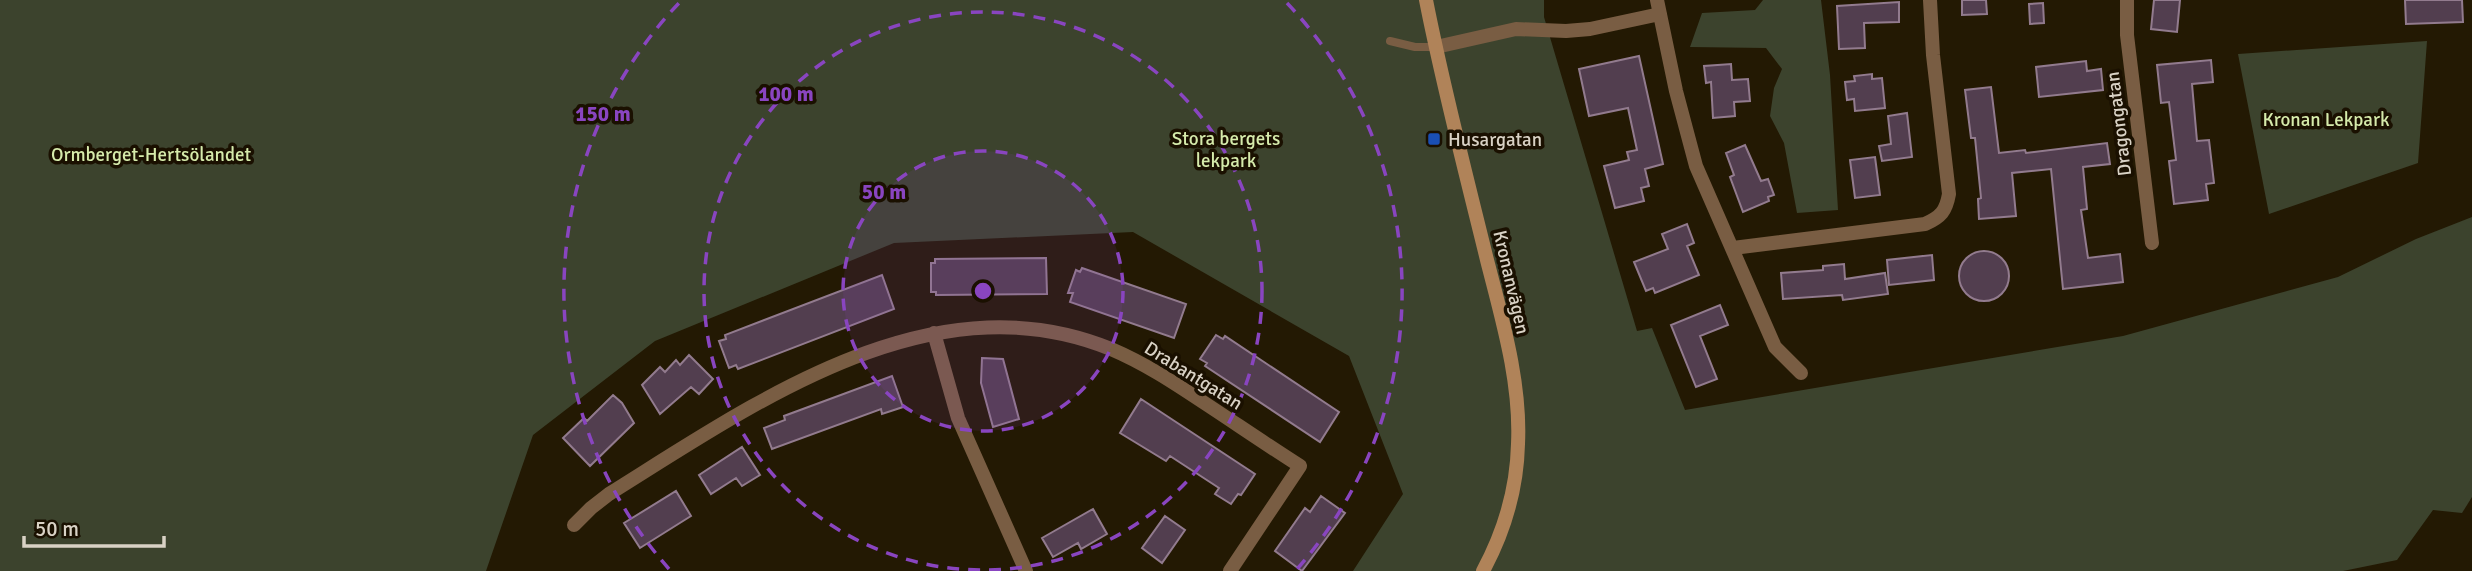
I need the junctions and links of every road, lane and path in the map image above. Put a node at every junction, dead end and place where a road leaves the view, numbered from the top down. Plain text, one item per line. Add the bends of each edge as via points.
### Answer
1 (1426, 0) edge
2 (1930, 0) edge
3 (2127, 0) edge
4 (1659, 7) edge
5 (1390, 41) dead end
6 (1436, 47) junction
7 (2152, 243) dead end
8 (1733, 248) junction
9 (934, 333) junction
10 (1801, 373) dead end
11 (574, 525) dead end
12 (1026, 571) edge
13 (1230, 571) edge
14 (1483, 571) edge

1 - 6 street, Kronanvägen
2 - 8 street via 1949,194 1939,218 1925,224
3 - 7 street, Dragongatan
4 - 6 street via 1590,29 1517,29
4 - 8 street via 1690,146
5 - 6 lane
6 - 14 street, Kronanvägen via 1516,393 1515,477 1501,532
8 - 10 street via 1775,347
9 - 11 street, Drabantgatan via 827,369 757,402 609,494
9 - 12 street via 958,418
9 - 13 street, Drabantgatan via 1017,328 1109,348 1156,372 1300,466

